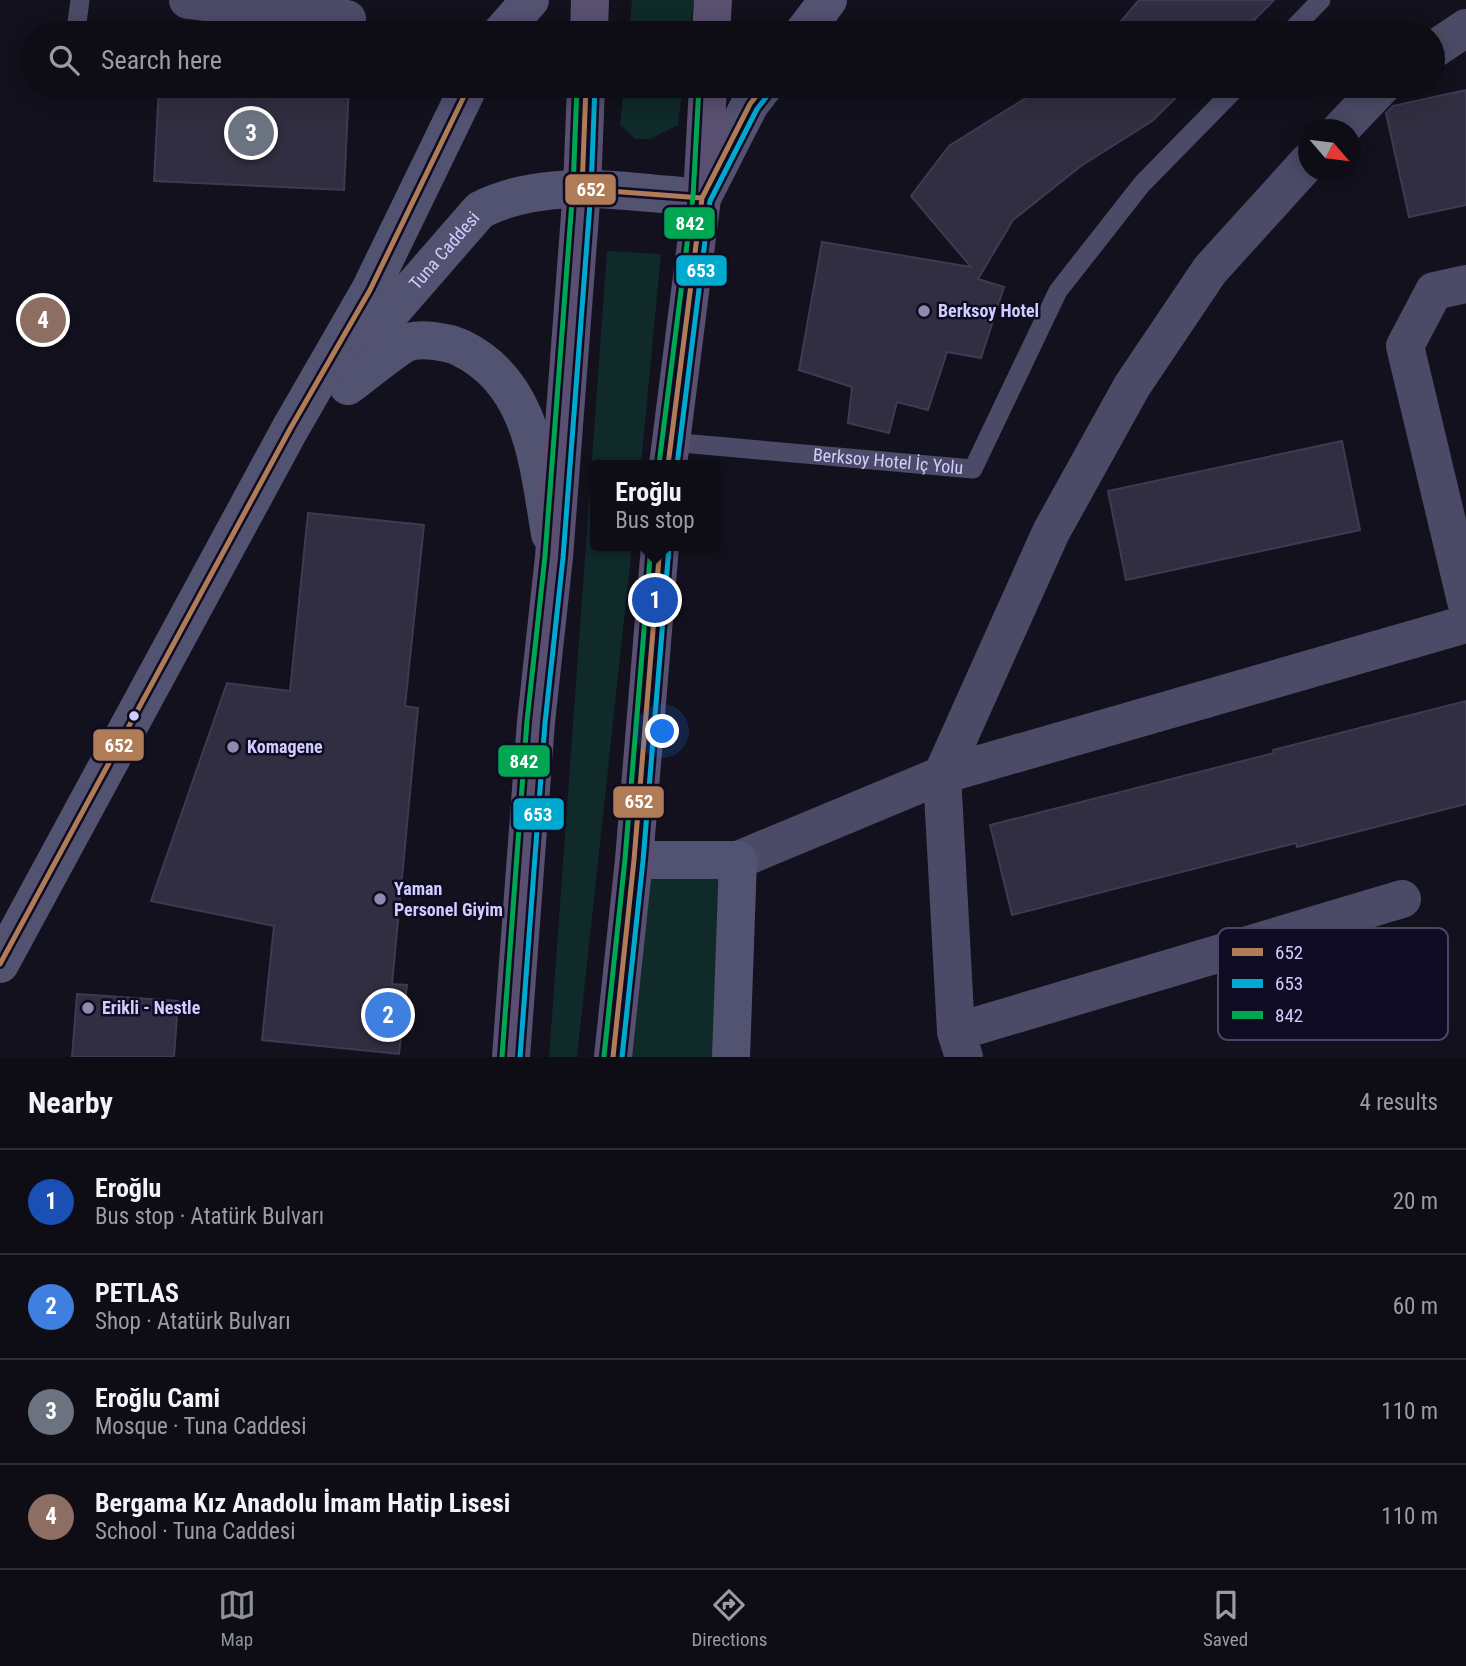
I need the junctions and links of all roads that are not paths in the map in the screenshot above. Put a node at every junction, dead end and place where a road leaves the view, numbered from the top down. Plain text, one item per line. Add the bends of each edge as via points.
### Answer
1 (80, 0) edge
2 (188, 0) edge
3 (530, 0) edge
4 (590, 0) edge
5 (713, 0) edge
6 (828, 0) edge
7 (1321, 0) edge
8 (347, 19) dead end
9 (77, 21) edge
10 (512, 21) edge
11 (589, 21) edge
12 (712, 21) edge
13 (812, 21) edge
14 (1301, 21) edge
15 (1466, 28) edge
16 (1445, 42) edge
17 (463, 98) edge
18 (586, 98) edge
19 (707, 98) edge
20 (755, 98) edge
21 (1226, 98) edge
22 (1371, 98) edge
23 (1350, 119) edge
24 (1298, 173) edge
25 (582, 189) junction
26 (702, 198) junction
27 (1466, 284) edge
28 (290, 429) junction
29 (669, 453) edge
30 (660, 551) edge
31 (554, 557) junction
32 (1466, 601) edge
33 (1466, 624) edge
34 (942, 775) junction
35 (634, 860) junction
36 (737, 860) junction
37 (1402, 900) dead end
38 (1317, 928) edge
39 (1218, 960) edge
40 (0, 964) edge
41 (960, 1045) edge
42 (512, 1057) edge
43 (613, 1057) edge
44 (731, 1057) edge

1 - 9 lane
2 - 8 street
3 - 10 main road
4 - 11 main road
5 - 12 main road
6 - 13 main road
7 - 14 lane
15 - 16 street
17 - 28 main road, Tuna Caddesi via 370,290
18 - 25 main road
19 - 26 main road
20 - 26 main road
21 - 29 lane, Berksoy Hotel İç Yolu via 1142,184 1058,291 973,469
22 - 23 street
24 - 34 street via 1210,270 1132,386 1051,532
25 - 26 main road, Tuna Caddesi
25 - 28 main road, Tuna Caddesi via 524,194 480,210
25 - 31 main road
26 - 29 main road
27 - 32 street via 1434,291 1405,346
28 - 31 main road via 408,342 449,342 477,356 507,384 533,438
28 - 40 main road, Tuna Caddesi
30 - 35 main road
31 - 42 main road via 536,722
33 - 34 street
34 - 36 street
34 - 41 street
35 - 36 main road
35 - 43 main road
36 - 44 main road
37 - 38 street
39 - 41 street

